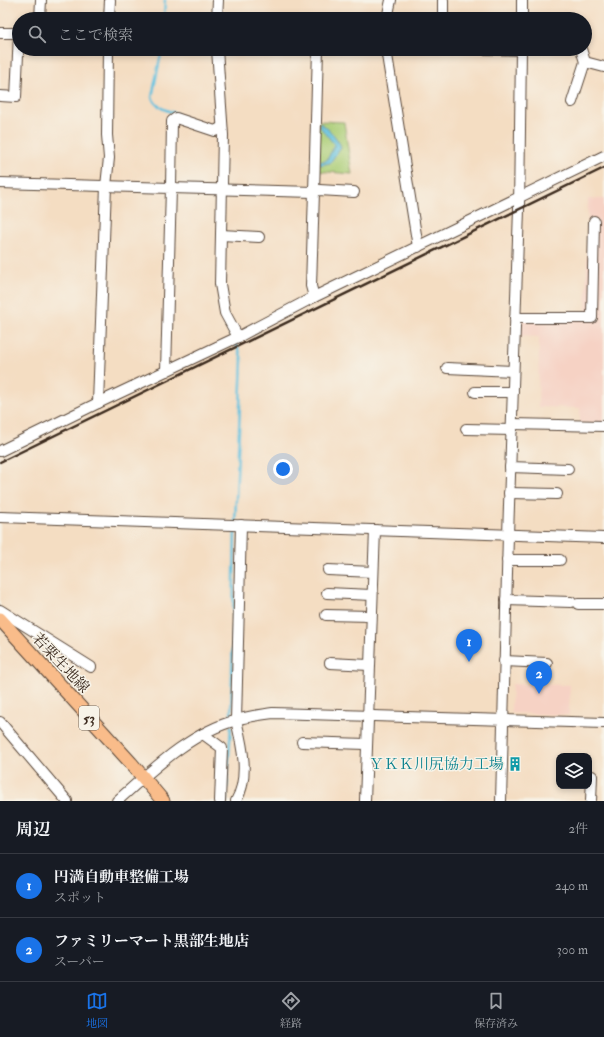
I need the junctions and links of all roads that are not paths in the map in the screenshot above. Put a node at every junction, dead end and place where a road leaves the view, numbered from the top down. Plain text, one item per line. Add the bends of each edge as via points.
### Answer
1 (41, 0) edge
2 (110, 0) edge
3 (218, 0) edge
4 (391, 0) edge
5 (444, 0) edge
6 (522, 0) edge
7 (40, 12) edge
8 (109, 12) edge
9 (217, 12) edge
10 (388, 12) edge
11 (443, 12) edge
12 (522, 12) edge
13 (0, 33) edge
14 (12, 33) edge
15 (18, 56) edge
16 (108, 56) edge
17 (217, 56) edge
18 (318, 56) edge
19 (387, 56) edge
20 (521, 56) edge
21 (583, 56) edge
22 (585, 62) junction
23 (604, 67) edge
24 (0, 96) edge
25 (572, 102) dead end
26 (222, 127) junction
27 (604, 156) edge
28 (0, 183) edge
29 (106, 186) junction
30 (171, 188) junction
31 (223, 189) junction
32 (314, 192) junction
33 (354, 192) dead end
34 (518, 198) junction
35 (594, 221) dead end
36 (222, 235) junction
37 (259, 237) dead end
38 (418, 247) junction
39 (314, 297) junction
40 (515, 318) junction
41 (238, 337) junction
42 (448, 368) dead end
43 (166, 371) junction
44 (513, 371) junction
45 (475, 392) dead end
46 (513, 392) junction
47 (98, 402) junction
48 (604, 426) edge
49 (512, 427) junction
50 (466, 429) dead end
51 (0, 451) edge
52 (510, 468) junction
53 (568, 469) dead end
54 (509, 493) junction
55 (557, 494) dead end
56 (0, 517) edge
57 (241, 525) junction
58 (375, 530) junction
59 (508, 535) junction
60 (604, 538) edge
61 (507, 560) junction
62 (560, 560) dead end
63 (328, 570) dead end
64 (373, 572) junction
65 (327, 594) dead end
66 (372, 595) junction
67 (506, 600) junction
68 (604, 604) edge
69 (0, 610) edge
70 (326, 615) dead end
71 (371, 616) junction
72 (0, 619) edge
73 (504, 661) junction
74 (548, 663) dead end
75 (330, 664) dead end
76 (369, 665) junction
77 (91, 667) dead end
78 (367, 715) junction
79 (503, 719) junction
80 (236, 720) junction
81 (0, 722) edge
82 (604, 723) edge
83 (203, 734) junction
84 (302, 742) dead end
85 (366, 744) junction
86 (143, 777) junction
87 (591, 789) edge
88 (67, 801) edge
89 (117, 801) edge
90 (162, 801) edge
91 (220, 801) edge
92 (236, 801) edge
93 (365, 801) edge
94 (501, 801) edge
95 (591, 801) edge

1 - 7 street
2 - 8 street
3 - 9 street
4 - 10 street
5 - 11 street
6 - 12 street
13 - 14 street
15 - 24 street via 16,97
16 - 29 street via 109,158
17 - 26 street
18 - 32 street
19 - 38 street
20 - 34 street
21 - 22 street
22 - 23 street
22 - 25 street
26 - 30 street via 215,131 176,118 172,121
26 - 31 street
27 - 34 street
28 - 29 street
29 - 30 street
29 - 47 street
30 - 31 street
30 - 43 street
31 - 32 street
31 - 36 street
32 - 33 street
32 - 39 street via 311,286
34 - 38 street
34 - 40 street
35 - 40 street via 592,318
36 - 37 street
36 - 41 street via 220,284 226,313
38 - 39 street
39 - 41 street
40 - 44 street
41 - 43 street
42 - 44 street
43 - 47 street
44 - 46 street
45 - 46 street
46 - 49 street
47 - 51 street
48 - 49 street
49 - 50 street
49 - 52 street
52 - 53 street
52 - 54 street
54 - 55 street
54 - 59 street
56 - 57 street
57 - 58 street
57 - 80 street
58 - 59 street
58 - 64 street
59 - 60 street
59 - 61 street
61 - 62 street
61 - 67 street
63 - 64 street
64 - 66 street
65 - 66 street
66 - 71 street
67 - 68 street
67 - 73 street
69 - 77 street
70 - 71 street
71 - 76 street
72 - 86 main road, 若栗生地線 / 53
73 - 74 street
73 - 79 street
75 - 76 street
76 - 78 street
78 - 79 street
78 - 80 street via 273,713
78 - 85 street
79 - 82 street
79 - 94 street
80 - 83 street
80 - 92 street via 244,768 242,792
81 - 88 street
83 - 86 street
83 - 91 street via 222,748
84 - 85 street
85 - 93 street
86 - 89 street
86 - 90 main road, 若栗生地線 / 53
87 - 95 street

